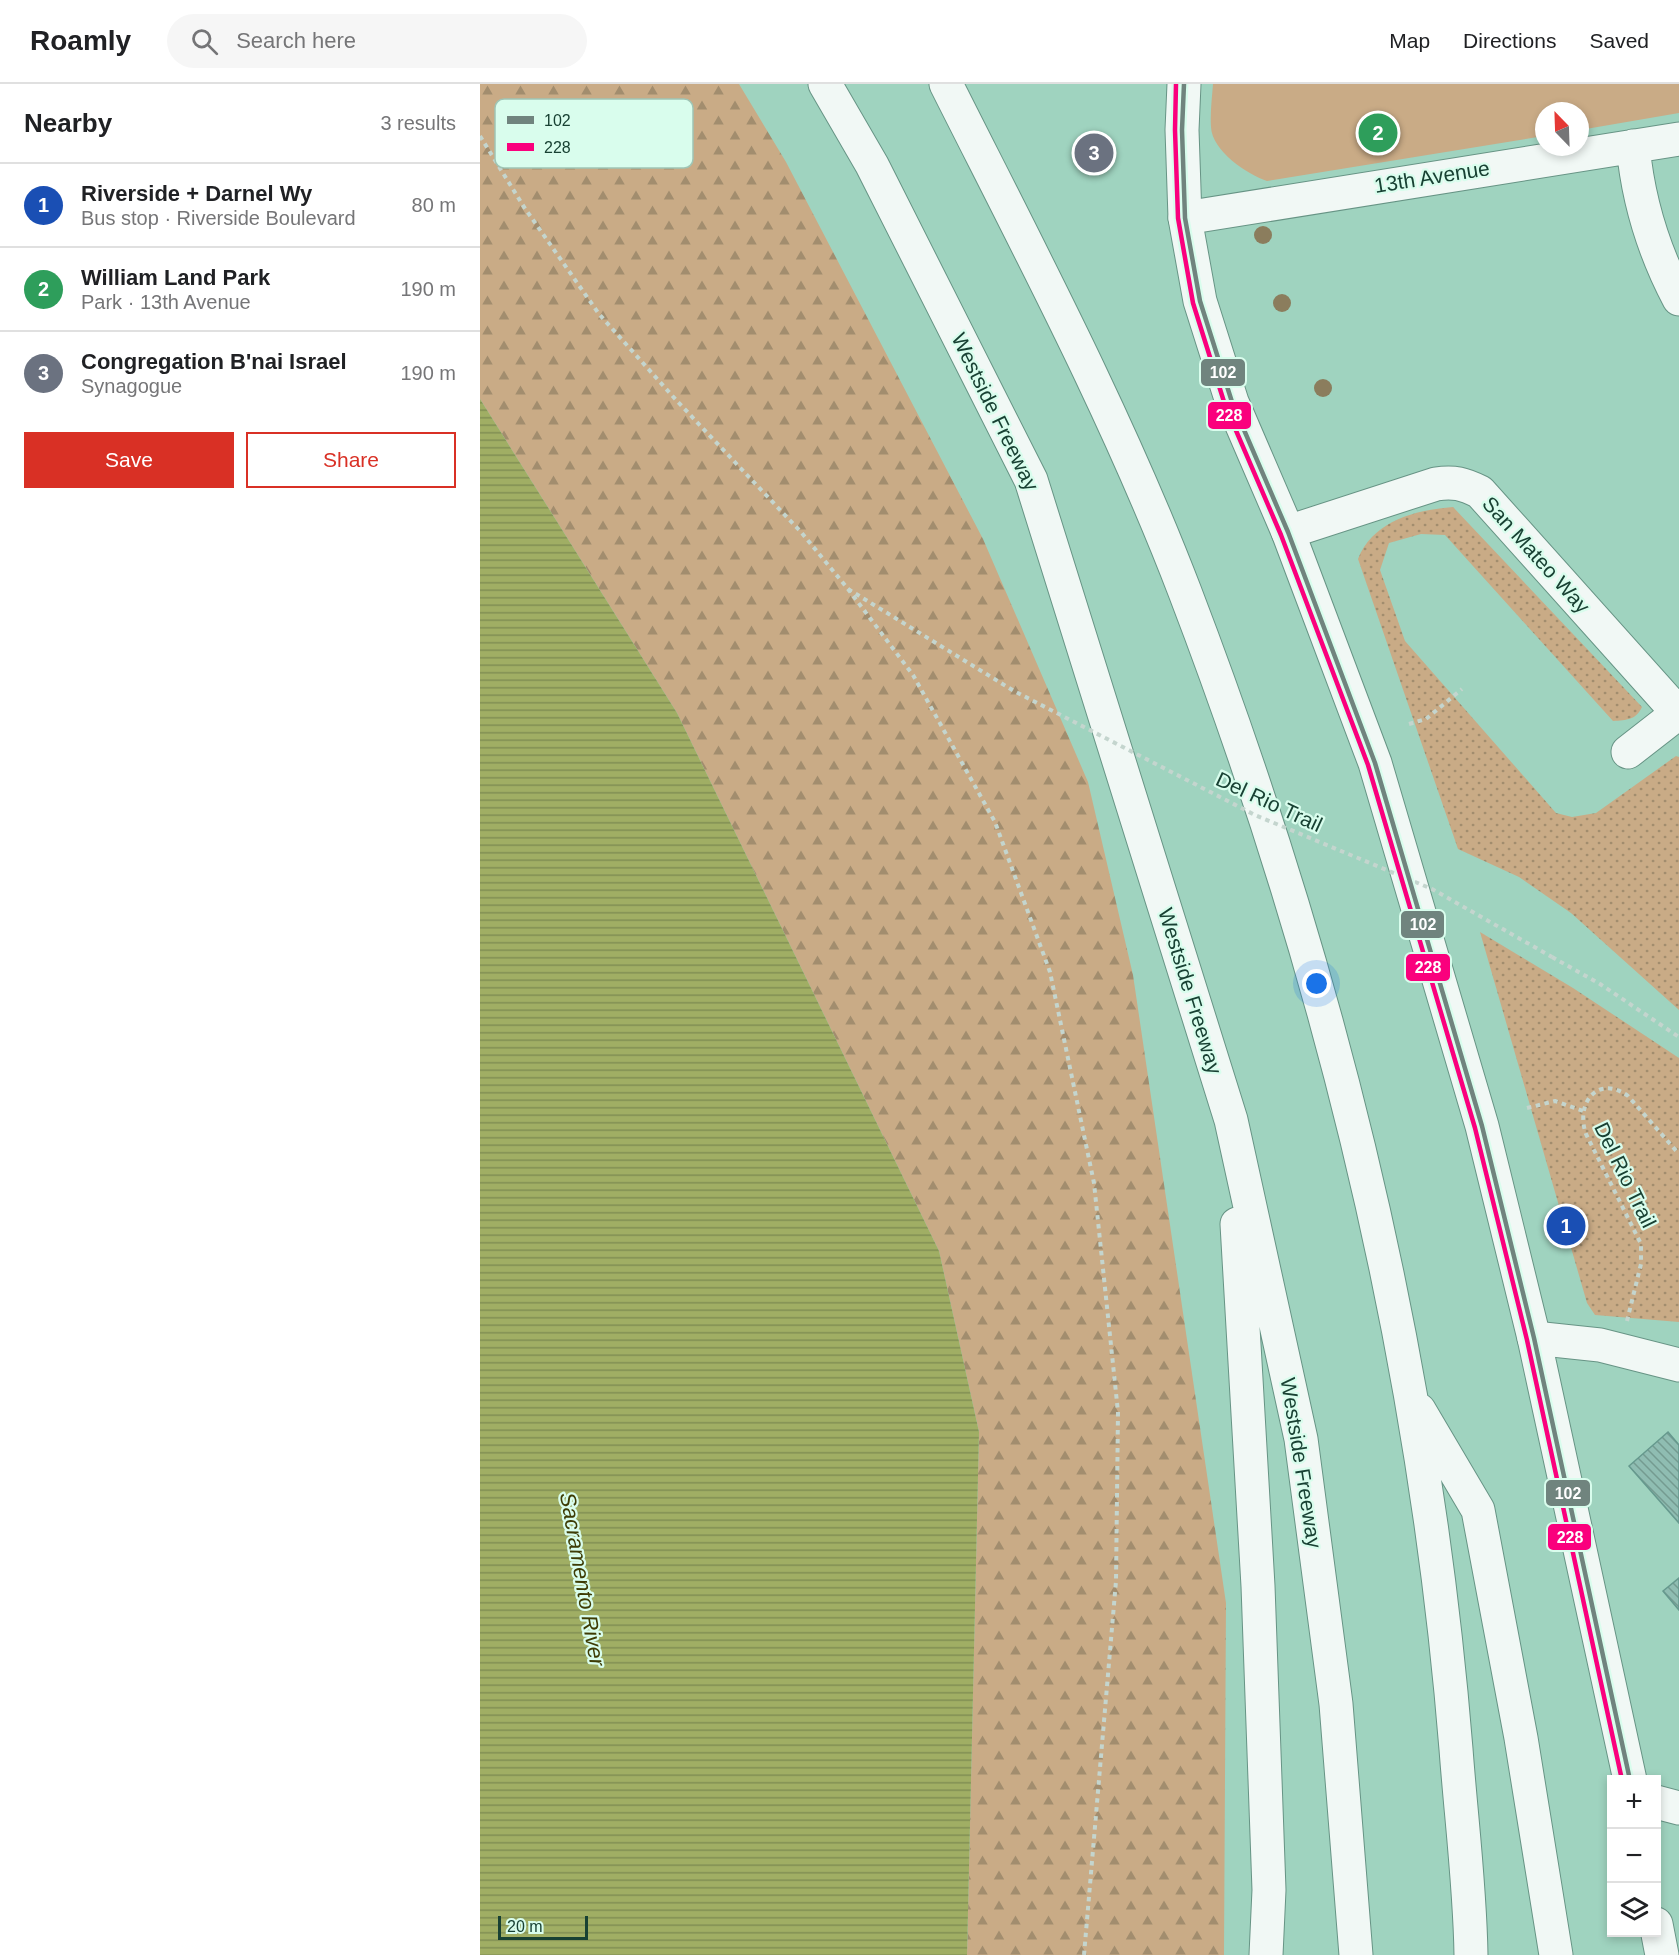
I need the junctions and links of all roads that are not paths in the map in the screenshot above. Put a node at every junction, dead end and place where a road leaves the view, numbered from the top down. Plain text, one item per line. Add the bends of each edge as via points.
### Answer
1 (825, 84) edge
2 (946, 84) edge
3 (1184, 84) edge
4 (1679, 139) edge
5 (1633, 146) junction
6 (1185, 218) junction
7 (1679, 299) edge
8 (1288, 532) junction
9 (1678, 714) edge
10 (1628, 752) dead end
11 (1231, 1120) junction
12 (1534, 1338) junction
13 (1679, 1365) edge
14 (1410, 1396) junction
15 (1629, 1775) edge
16 (1661, 1803) edge
17 (1679, 1808) edge
18 (1659, 1937) edge
19 (1266, 1955) edge
20 (1356, 1955) edge
21 (1470, 1955) edge
22 (1556, 1955) edge
23 (1662, 1955) edge

1 - 11 main road, Westside Freeway via 872,165 1031,480
2 - 14 main road via 1087,364 1184,589 1267,820 1336,1055 1402,1341
3 - 6 main road
4 - 5 main road, 13th Avenue
5 - 6 main road, 13th Avenue
5 - 7 main road via 1644,214
6 - 8 main road via 1200,301 1232,402
8 - 9 main road, San Mateo Way via 1436,484 1465,484 1480,492
8 - 12 main road via 1375,763 1482,1126
9 - 10 main road
11 - 19 main road via 1258,1586 1269,1890
11 - 20 main road, Westside Freeway via 1301,1439 1336,1704
12 - 13 main road via 1600,1345
12 - 15 main road
14 - 21 main road via 1446,1632
14 - 22 main road via 1478,1510
16 - 17 main road
18 - 23 main road

